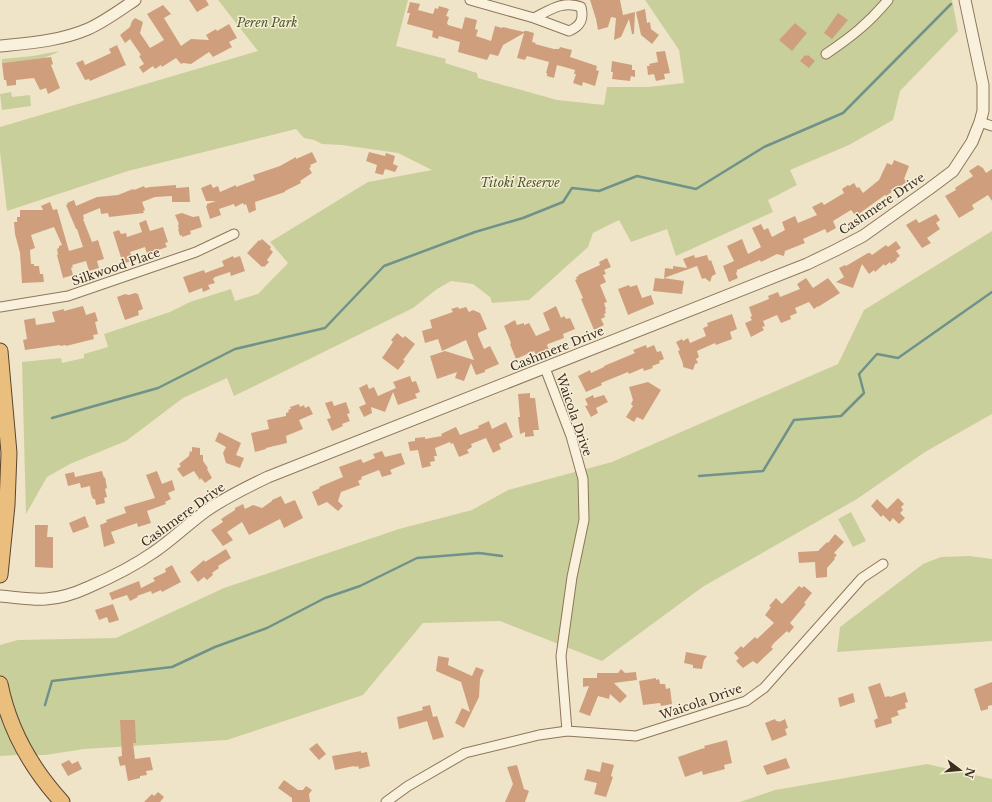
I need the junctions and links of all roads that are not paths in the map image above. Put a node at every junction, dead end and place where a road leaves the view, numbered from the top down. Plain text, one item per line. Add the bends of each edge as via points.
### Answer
1 (135, 0) edge
2 (470, 0) edge
3 (888, 0) edge
4 (965, 0) edge
5 (534, 18) junction
6 (0, 46) edge
7 (826, 54) dead end
8 (980, 122) junction
9 (992, 126) edge
10 (234, 234) dead end
11 (0, 307) edge
12 (0, 351) edge
13 (545, 368) junction
14 (883, 564) dead end
15 (0, 575) edge
16 (0, 596) edge
17 (0, 684) edge
18 (567, 731) junction
19 (62, 802) edge
20 (386, 802) edge

1 - 6 street via 88,29 63,38
2 - 5 street
3 - 7 street via 873,19
4 - 8 street, Cashmere Drive via 983,85 983,111
5 - 5 street via 569,30 577,27 583,15 581,7 563,4
8 - 9 street
8 - 13 street, Cashmere Drive via 972,142 953,171 863,236 807,264
10 - 11 street, Silkwood Place via 196,252 68,296
12 - 15 highway via 9,454
13 - 16 street, Cashmere Drive via 268,477 206,511 154,552 108,579 71,594 47,599
13 - 18 street, Waicola Drive via 571,436 583,479 584,520 570,591 562,656
14 - 18 street, Waicola Drive via 862,578 764,688 746,701 636,736
17 - 19 highway via 3,701 23,749
18 - 20 street, Waicola Drive via 465,753 408,786

